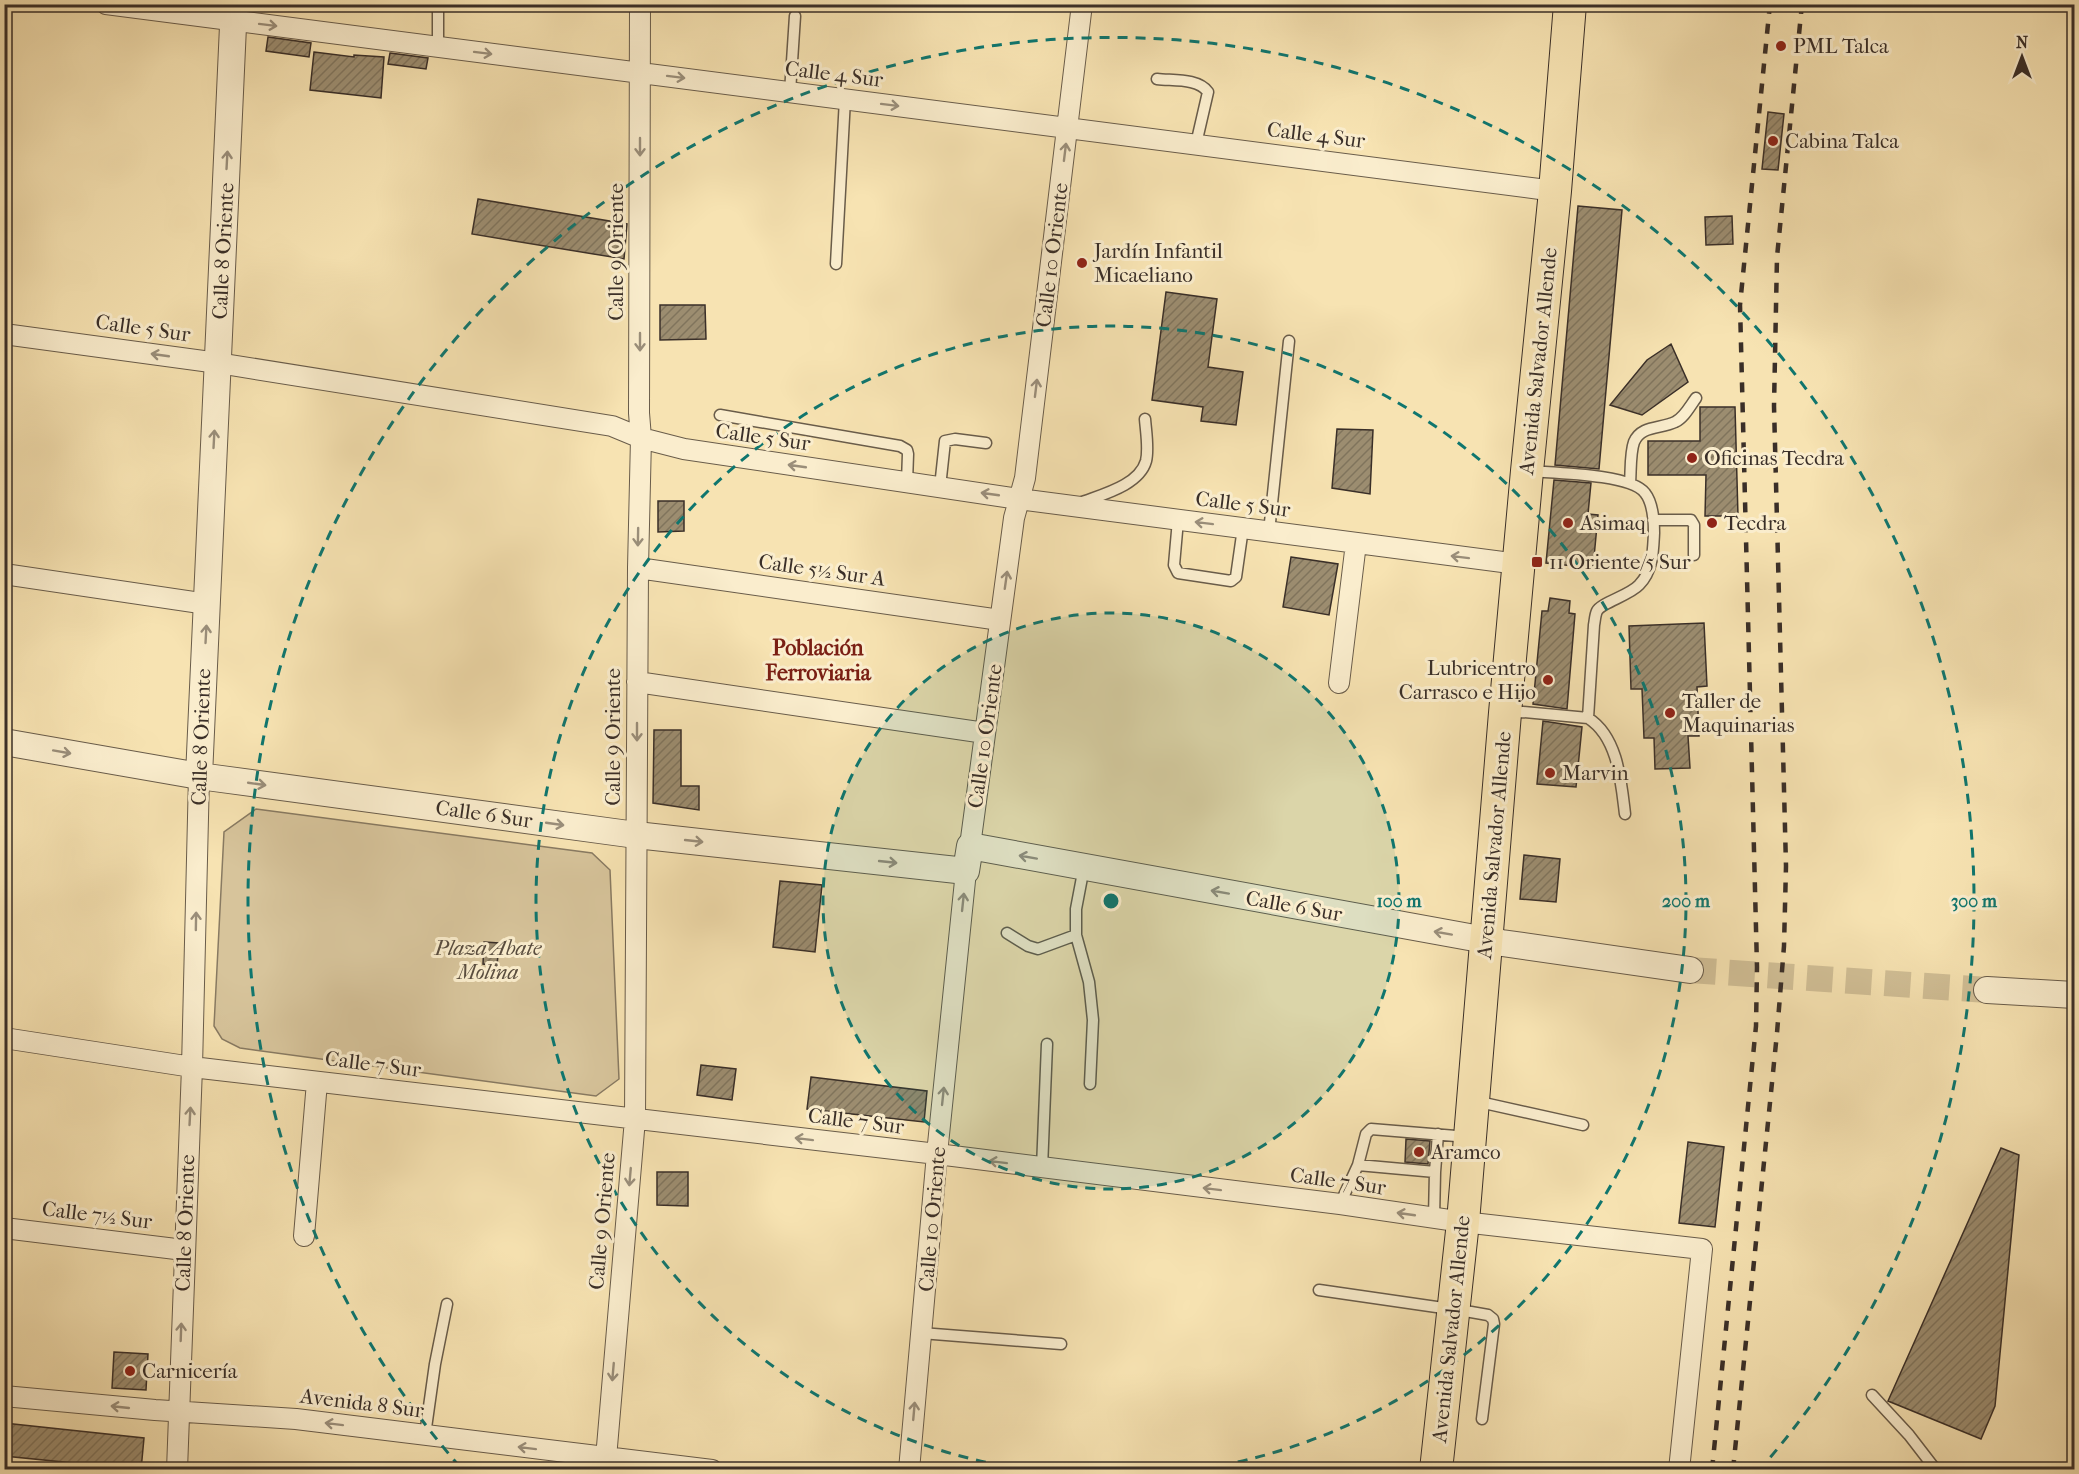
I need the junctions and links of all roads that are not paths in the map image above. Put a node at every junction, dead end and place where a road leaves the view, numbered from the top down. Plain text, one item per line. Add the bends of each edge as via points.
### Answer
1 (106, 4) edge
2 (438, 4) edge
3 (640, 4) edge
4 (1082, 4) edge
5 (1570, 4) edge
6 (234, 13) edge
7 (795, 16) dead end
8 (438, 47) junction
9 (640, 73) junction
10 (1157, 79) dead end
11 (790, 92) junction
12 (845, 99) junction
13 (1067, 128) junction
14 (1196, 144) junction
15 (1555, 190) junction
16 (836, 264) dead end
17 (4, 334) edge
18 (1289, 341) dead end
19 (218, 363) junction
20 (1696, 398) dead end
21 (720, 415) dead end
22 (1145, 419) dead end
23 (641, 438) junction
24 (986, 443) dead end
25 (1527, 471) junction
26 (907, 482) junction
27 (1629, 483) junction
28 (940, 487) junction
29 (1019, 499) junction
30 (1074, 506) junction
31 (1178, 520) junction
32 (1653, 520) junction
33 (1243, 528) junction
34 (1269, 532) junction
35 (1356, 543) junction
36 (1694, 555) dead end
37 (1518, 564) junction
38 (638, 568) junction
39 (4, 574) edge
40 (207, 604) junction
41 (1000, 620) junction
42 (637, 682) junction
43 (1339, 683) dead end
44 (1505, 713) junction
45 (1588, 718) junction
46 (985, 732) junction
47 (4, 742) edge
48 (199, 776) junction
49 (1625, 814) dead end
50 (636, 835) junction
51 (968, 858) junction
52 (1084, 867) junction
53 (1007, 933) dead end
54 (1076, 935) junction
55 (1486, 940) junction
56 (1690, 970) tunnel mouth
57 (1987, 990) tunnel mouth
58 (2074, 995) edge
59 (4, 1038) edge
60 (1047, 1044) dead end
61 (192, 1067) junction
62 (317, 1082) junction
63 (1090, 1084) dead end
64 (1473, 1101) junction
65 (635, 1119) junction
66 (1583, 1125) dead end
67 (1438, 1134) junction
68 (1470, 1137) junction
69 (937, 1154) junction
70 (1358, 1165) junction
71 (1042, 1168) junction
72 (1435, 1172) junction
73 (1340, 1204) junction
74 (1449, 1220) junction
75 (4, 1228) edge
76 (304, 1236) dead end
77 (184, 1250) junction
78 (1319, 1290) dead end
79 (447, 1305) dead end
80 (1454, 1310) junction
81 (921, 1333) junction
82 (1061, 1344) dead end
83 (1872, 1395) dead end
84 (4, 1396) edge
85 (179, 1411) junction
86 (1482, 1419) dead end
87 (425, 1435) junction
88 (605, 1464) edge
89 (177, 1470) edge
90 (712, 1470) edge
91 (909, 1470) edge
92 (1436, 1470) edge
93 (1679, 1470) edge
94 (1936, 1470) edge

1 - 6 street, Calle 4 Sur
2 - 8 lane
3 - 9 street, Calle 9 Oriente
4 - 13 street, Calle 10 Oriente
5 - 15 main road, Avenida Salvador Allende
6 -> 8 street, Calle 4 Sur
19 -> 6 street, Calle 8 Oriente
7 - 11 lane
8 -> 9 street, Calle 4 Sur
9 -> 11 street, Calle 4 Sur
9 -> 23 street, Calle 9 Oriente
10 - 14 lane via 1197,83 1208,92
11 - 12 street, Calle 4 Sur
12 -> 13 street, Calle 4 Sur
12 - 16 lane
13 - 14 street, Calle 4 Sur
29 -> 13 street, Calle 10 Oriente via 1025,478
14 - 15 street, Calle 4 Sur
15 - 25 main road, Avenida Salvador Allende
19 -> 17 street, Calle 5 Sur
18 - 34 lane
19 - 23 street, Calle 5 Sur via 612,426
40 -> 19 street, Calle 8 Oriente
20 - 27 lane via 1676,422 1639,435 1634,442
21 - 26 lane via 900,446 908,454
22 - 30 lane via 1143,467 1126,484
26 -> 23 street, Calle 5 Sur via 684,449
23 -> 38 street, Calle 9 Oriente
24 - 28 lane via 945,441
25 - 27 lane
25 - 37 main road, Avenida Salvador Allende
26 - 28 street, Calle 5 Sur
27 - 32 lane via 1646,494
29 -> 28 street, Calle 5 Sur
29 - 30 street, Calle 5 Sur
41 -> 29 street, Calle 10 Oriente
30 - 31 street, Calle 5 Sur
33 -> 31 street, Calle 5 Sur
31 - 33 lane via 1174,565 1178,573 1231,581 1236,576
32 - 36 lane via 1691,520
32 - 45 lane via 1653,551 1646,578 1597,612
33 - 34 street, Calle 5 Sur
34 - 35 street, Calle 5 Sur
37 -> 35 street, Calle 5 Sur
35 - 43 street
37 - 44 main road, Avenida Salvador Allende
38 - 41 street, Calle 5½ Sur A
38 - 42 street, Calle 9 Oriente
39 - 40 street
48 -> 40 street, Calle 8 Oriente
41 - 46 street, Calle 10 Oriente
42 - 46 street
42 -> 50 street, Calle 9 Oriente
44 - 45 lane
44 - 55 main road, Avenida Salvador Allende
45 - 49 lane via 1609,743 1621,778
46 - 51 street, Calle 10 Oriente
47 -> 48 street, Calle 6 Sur
48 -> 50 street, Calle 6 Sur
61 -> 48 street, Calle 8 Oriente
50 -> 51 street, Calle 6 Sur
50 - 65 street, Calle 9 Oriente
52 -> 51 street, Calle 6 Sur
69 -> 51 street, Calle 10 Oriente
52 - 54 lane via 1076,909
55 -> 52 street, Calle 6 Sur
53 - 54 lane via 1038,950
54 - 63 lane via 1089,982 1093,1020
55 - 56 street, Calle 6 Sur
55 - 64 main road, Avenida Salvador Allende
57 - 58 street
59 - 61 street, Calle 7 Sur
60 - 71 lane
61 - 62 street, Calle 7 Sur
77 -> 61 street, Calle 8 Oriente
62 - 65 street, Calle 7 Sur
62 - 76 street
64 - 66 lane
64 - 68 main road, Avenida Salvador Allende
69 -> 65 street, Calle 7 Sur
65 -> 88 street, Calle 9 Oriente
67 - 68 lane
67 - 70 lane via 1371,1129 1366,1134
67 - 72 lane
68 - 74 main road, Avenida Salvador Allende
71 -> 69 street, Calle 7 Sur
69 - 81 street, Calle 10 Oriente
70 - 72 lane
70 - 73 lane
73 -> 71 street, Calle 7 Sur
72 - 74 lane
74 -> 73 street, Calle 7 Sur
74 - 80 main road, Avenida Salvador Allende
74 - 93 street, Calle 7 Sur via 1702,1249
75 - 77 street, Calle 7½ Sur
85 -> 77 street, Calle 8 Oriente
78 - 80 lane
79 - 87 lane
80 - 86 lane via 1493,1319
80 - 92 main road, Avenida Salvador Allende
81 - 82 lane
91 -> 81 street, Calle 10 Oriente
83 - 94 lane
85 -> 84 street, Avenida 8 Sur
87 -> 85 street, Avenida 8 Sur via 296,1419
85 - 89 street, Calle 8 Oriente
88 -> 87 street, Avenida 8 Sur
88 - 90 street, Avenida 8 Sur

